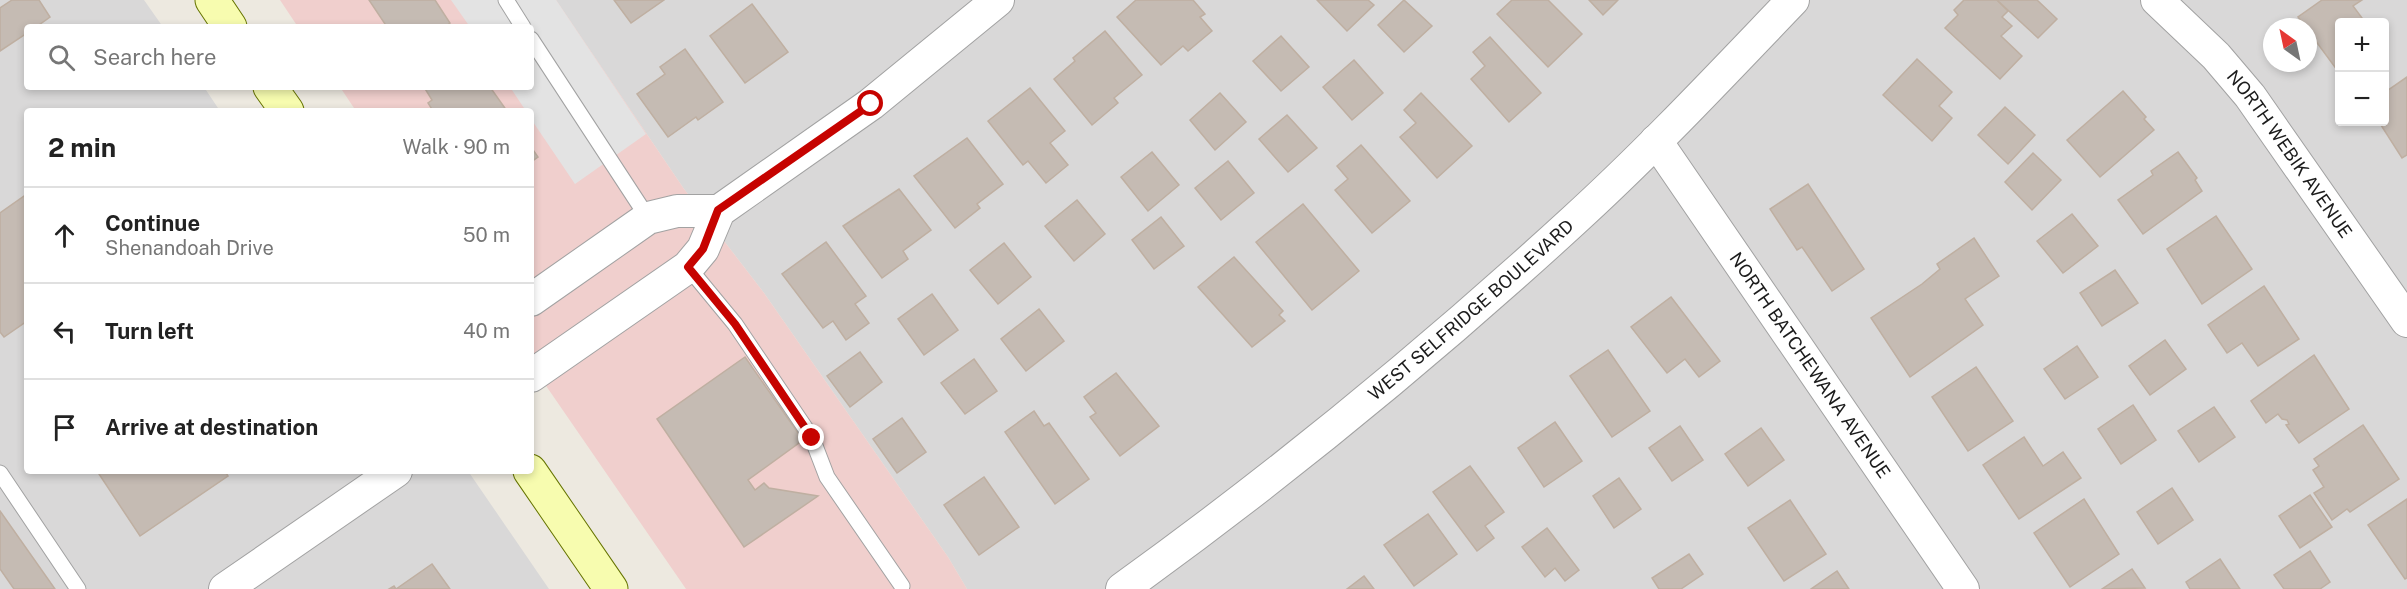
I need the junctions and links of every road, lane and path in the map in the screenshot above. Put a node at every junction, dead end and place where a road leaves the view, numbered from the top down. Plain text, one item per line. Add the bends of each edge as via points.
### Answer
1 (212, 0) edge
2 (506, 0) edge
3 (998, 0) edge
4 (1793, 0) edge
5 (2157, 0) edge
6 (228, 24) edge
7 (521, 24) edge
8 (534, 44) edge
9 (272, 90) edge
10 (284, 108) edge
11 (1656, 141) junction
12 (718, 210) junction
13 (648, 218) junction
14 (688, 267) junction
15 (534, 298) edge
16 (2407, 321) edge
17 (534, 374) edge
18 (0, 473) edge
19 (392, 474) edge
20 (532, 474) edge
21 (902, 586) dead end
22 (78, 589) edge
23 (225, 589) edge
24 (611, 589) edge
25 (1122, 589) edge
26 (1963, 589) edge

1 - 6 main road
2 - 7 lane
3 - 12 street via 871,104
4 - 11 street, WEST SELFRIDGE BOULEVARD
5 - 16 street, NORTH WEBIK AVENUE via 2216,56 2250,96
8 - 13 lane
9 - 10 main road
11 - 25 street, WEST SELFRIDGE BOULEVARD via 1573,221 1305,452
11 - 26 street, NORTH BATCHEWANA AVENUE
12 - 13 street via 677,211
12 - 14 street via 703,249
13 - 15 street
14 - 17 street
14 - 21 lane via 735,324 812,438 827,477
18 - 22 lane
19 - 23 street
20 - 24 main road

